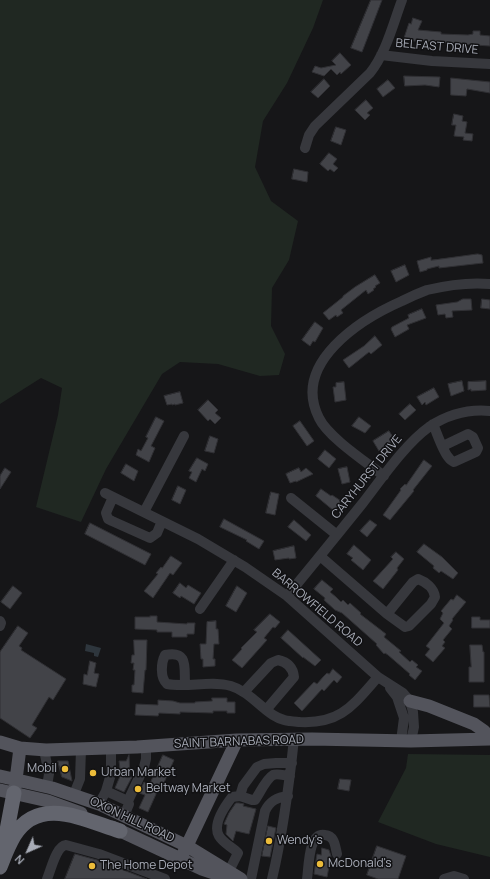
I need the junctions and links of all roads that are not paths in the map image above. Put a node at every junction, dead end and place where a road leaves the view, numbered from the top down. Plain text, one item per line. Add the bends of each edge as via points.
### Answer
1 (402, 0) edge
2 (381, 55) junction
3 (490, 64) edge
4 (304, 148) dead end
5 (490, 284) edge
6 (490, 411) edge
7 (434, 424) junction
8 (184, 436) dead end
9 (443, 446) dead end
10 (384, 476) junction
11 (291, 498) dead end
12 (144, 512) junction
13 (162, 521) junction
14 (337, 535) junction
15 (320, 556) junction
16 (234, 560) junction
17 (287, 596) junction
18 (200, 609) dead end
19 (387, 614) junction
20 (0, 621) edge
21 (0, 626) edge
22 (382, 680) junction
23 (185, 684) junction
24 (244, 692) junction
25 (410, 701) junction
26 (266, 710) junction
27 (294, 739) junction
28 (490, 739) edge
29 (237, 740) junction
30 (406, 741) junction
31 (0, 742) edge
32 (146, 746) junction
33 (20, 748) junction
34 (111, 748) junction
35 (81, 749) junction
36 (44, 750) junction
37 (292, 763) junction
38 (0, 776) edge
39 (290, 776) junction
40 (47, 786) junction
41 (10, 787) edge
42 (106, 791) junction
43 (74, 794) junction
44 (240, 796) junction
45 (288, 796) junction
46 (128, 801) junction
47 (99, 804) junction
48 (124, 816) junction
49 (120, 831) junction
50 (187, 846) junction
51 (337, 854) dead end
52 (180, 859) junction
53 (0, 866) edge
54 (230, 875) edge
55 (47, 879) edge
56 (165, 879) edge
57 (240, 879) edge
58 (251, 879) edge
59 (272, 879) edge
60 (307, 879) edge
61 (444, 879) edge
62 (464, 879) edge

1 - 2 street
2 - 3 street, BELFAST DRIVE
2 - 4 street via 370,73 315,126 308,135
5 - 10 street via 467,283 426,291 369,317 332,348 316,373 313,389 314,404 319,418 334,436
6 - 7 street, CARYHURST DRIVE via 458,414
7 - 9 street
7 - 10 street, CARYHURST DRIVE via 415,439
8 - 12 street
10 - 14 street, CARYHURST DRIVE
11 - 14 street
12 - 13 street, BARROWFIELD ROAD
12 - 13 street, BARROWFIELD ROAD via 109,495 106,513 112,521 150,538 157,533
13 - 16 street, BARROWFIELD ROAD
14 - 15 street, CARYHURST DRIVE
15 - 17 street, CARYHURST DRIVE
15 - 19 street
16 - 17 street, BARROWFIELD ROAD
16 - 18 street
17 - 22 street, BARROWFIELD ROAD
19 - 19 street via 405,627 409,626 434,600 435,593 423,580 418,579
20 - 21 street
22 - 25 street, BARROWFIELD ROAD via 398,689
22 - 26 street via 334,718 308,722 288,721 279,719
22 - 30 street, BARROWFIELD ROAD via 397,697 404,718
23 - 23 street via 182,657 165,655 162,660 164,680 167,684
23 - 24 street via 218,684 232,686
24 - 26 street
24 - 26 street via 272,664 278,660 286,663 294,671 294,676
25 - 28 main road via 474,724
25 - 30 street via 413,720
27 - 29 main road, SAINT BARNABAS ROAD
27 - 30 main road, SAINT BARNABAS ROAD
27 - 37 street
28 - 30 main road, SAINT BARNABAS ROAD
29 - 32 main road, SAINT BARNABAS ROAD
29 - 50 main road
31 - 33 main road, SAINT BARNABAS ROAD
32 - 34 main road, SAINT BARNABAS ROAD
32 - 46 street via 144,767
33 - 36 main road, SAINT BARNABAS ROAD
33 - 41 main road
34 - 35 main road, SAINT BARNABAS ROAD
34 - 42 street via 111,774
35 - 36 main road, SAINT BARNABAS ROAD
35 - 43 street via 80,779
36 - 40 street via 49,774
37 - 39 street
37 - 44 street via 264,764 257,767 243,786
38 - 41 main road
39 - 44 street via 273,775 255,800
39 - 45 street
40 - 41 main road, OXON HILL ROAD
40 - 43 main road, OXON HILL ROAD
41 - 49 main road, OXON HILL ROAD via 68,808
41 - 53 highway
42 - 46 street
42 - 47 street
43 - 47 main road, OXON HILL ROAD
44 - 54 street via 232,797 218,821 219,836 238,853
45 - 58 street via 275,799 265,811
45 - 59 street
46 - 48 street
47 - 48 main road, OXON HILL ROAD
48 - 50 main road, OXON HILL ROAD
49 - 52 main road, OXON HILL ROAD
49 - 53 highway via 66,814 43,814 32,819 14,836
50 - 52 main road
50 - 54 main road, OXON HILL ROAD
51 - 60 street via 333,839 321,834 312,844
52 - 54 main road, OXON HILL ROAD via 202,869
54 - 57 main road, OXON HILL ROAD
55 - 56 street via 58,850 62,845 66,845
61 - 62 street via 454,876

